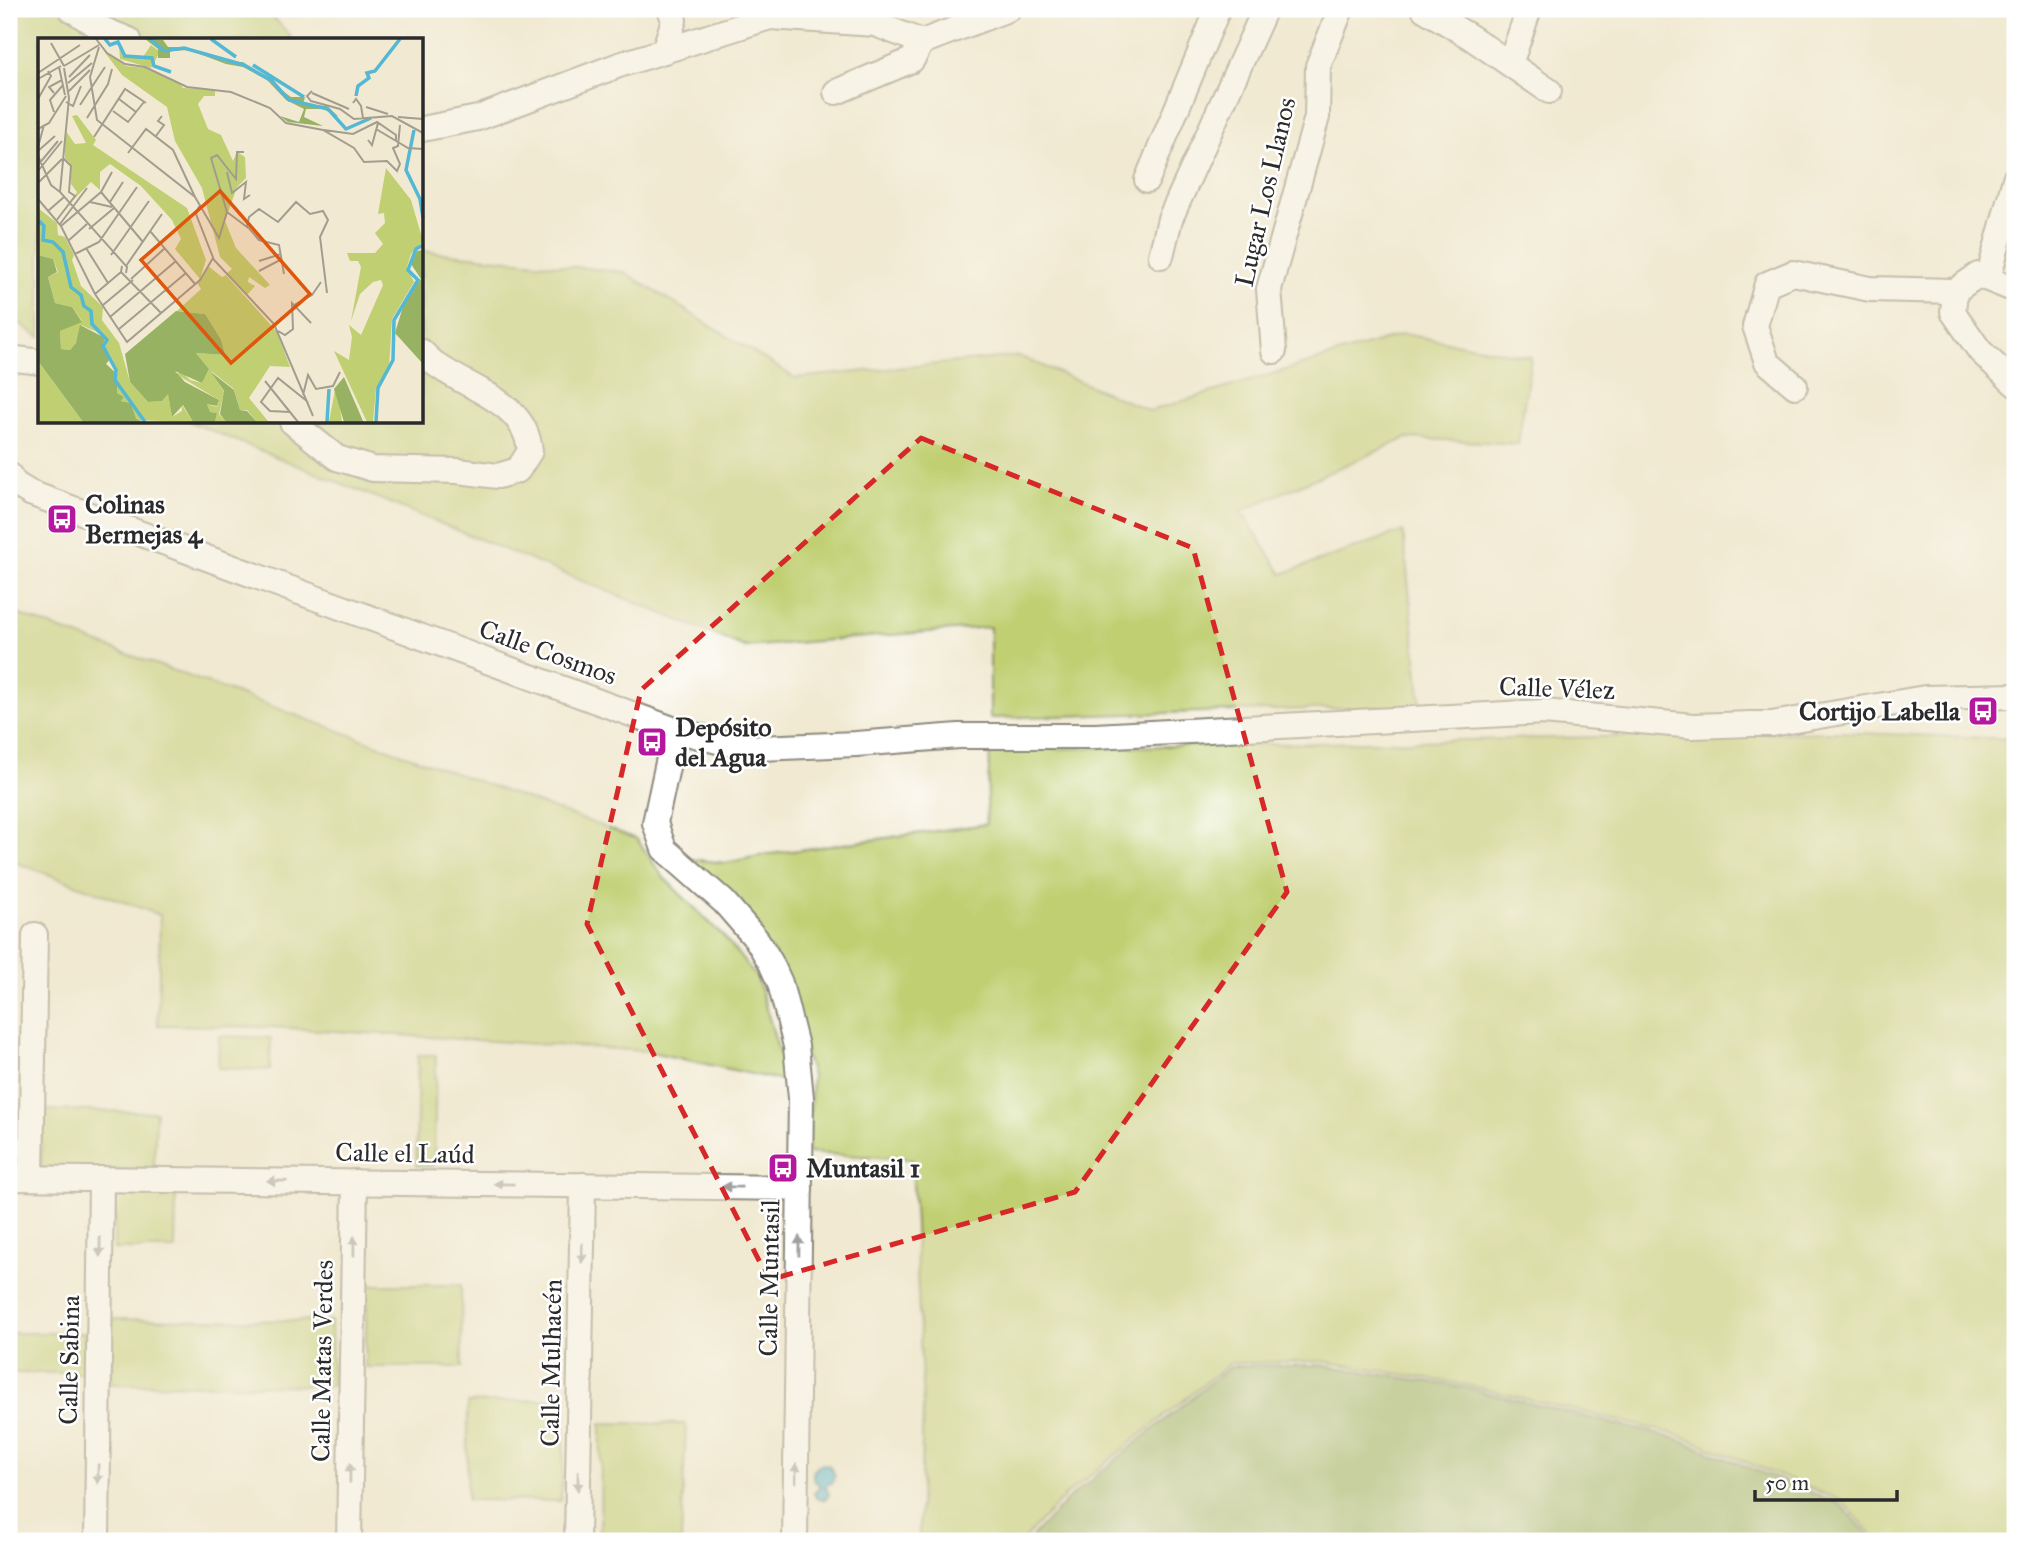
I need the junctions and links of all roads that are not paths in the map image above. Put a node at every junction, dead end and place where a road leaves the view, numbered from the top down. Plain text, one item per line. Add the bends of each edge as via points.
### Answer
1 (71, 9) edge
2 (670, 9) edge
3 (1008, 9) edge
4 (1218, 9) edge
5 (1265, 9) edge
6 (1341, 9) edge
7 (1424, 9) edge
8 (1528, 9) edge
9 (124, 38) edge
10 (922, 42) junction
11 (664, 51) junction
12 (1510, 64) junction
13 (1549, 91) dead end
14 (836, 92) dead end
15 (424, 129) edge
16 (2015, 178) edge
17 (1147, 180) dead end
18 (1161, 256) dead end
19 (1988, 279) junction
20 (2015, 290) edge
21 (1955, 291) junction
22 (1274, 351) dead end
23 (424, 354) edge
24 (9, 358) edge
25 (38, 362) edge
26 (2015, 384) edge
27 (1795, 386) dead end
28 (294, 424) edge
29 (9, 475) edge
30 (2015, 696) edge
31 (675, 730) junction
32 (1096, 736) joint
33 (35, 935) dead end
34 (20, 1178) edge
35 (101, 1179) junction
36 (355, 1182) junction
37 (583, 1185) junction
38 (800, 1188) junction
39 (97, 1541) edge
40 (349, 1541) edge
41 (577, 1541) edge
42 (795, 1541) edge

1 - 9 street
2 - 11 street via 674,20
3 - 10 street
4 - 17 street
5 - 18 street via 1170,219
6 - 22 street, Lugar Los Llanos via 1318,66 1317,117 1269,289
7 - 12 street
8 - 12 street
10 - 11 street via 875,24 769,18
10 - 14 street via 912,60
11 - 15 street via 478,118
12 - 13 street
16 - 19 street
19 - 20 street
19 - 21 street via 1978,275
21 - 26 street via 1954,312 1980,351
21 - 27 street via 1870,289 1793,273 1767,284 1755,326 1766,362
23 - 28 street via 446,374 503,403 525,428 530,451 518,470 498,476 373,469 337,458
24 - 25 street
29 - 31 street, Calle Cosmos via 30,493
30 - 32 street, Calle Vélez via 1925,698 1772,724 1693,726 1544,712
31 - 32 street, Calle Cosmos via 759,748 958,736
31 - 38 street, Calle Muntasil via 655,823 664,849 724,902 757,940 780,982 802,1098
33 - 34 street
34 - 35 street, Calle el Laúd
36 -> 35 street, Calle el Laúd
35 -> 39 street, Calle Sabina
37 -> 36 street, Calle el Laúd
40 -> 36 street, Calle Matas Verdes
38 -> 37 street, Calle el Laúd
37 -> 41 street, Calle Mulhacén
42 -> 38 street, Calle Muntasil

